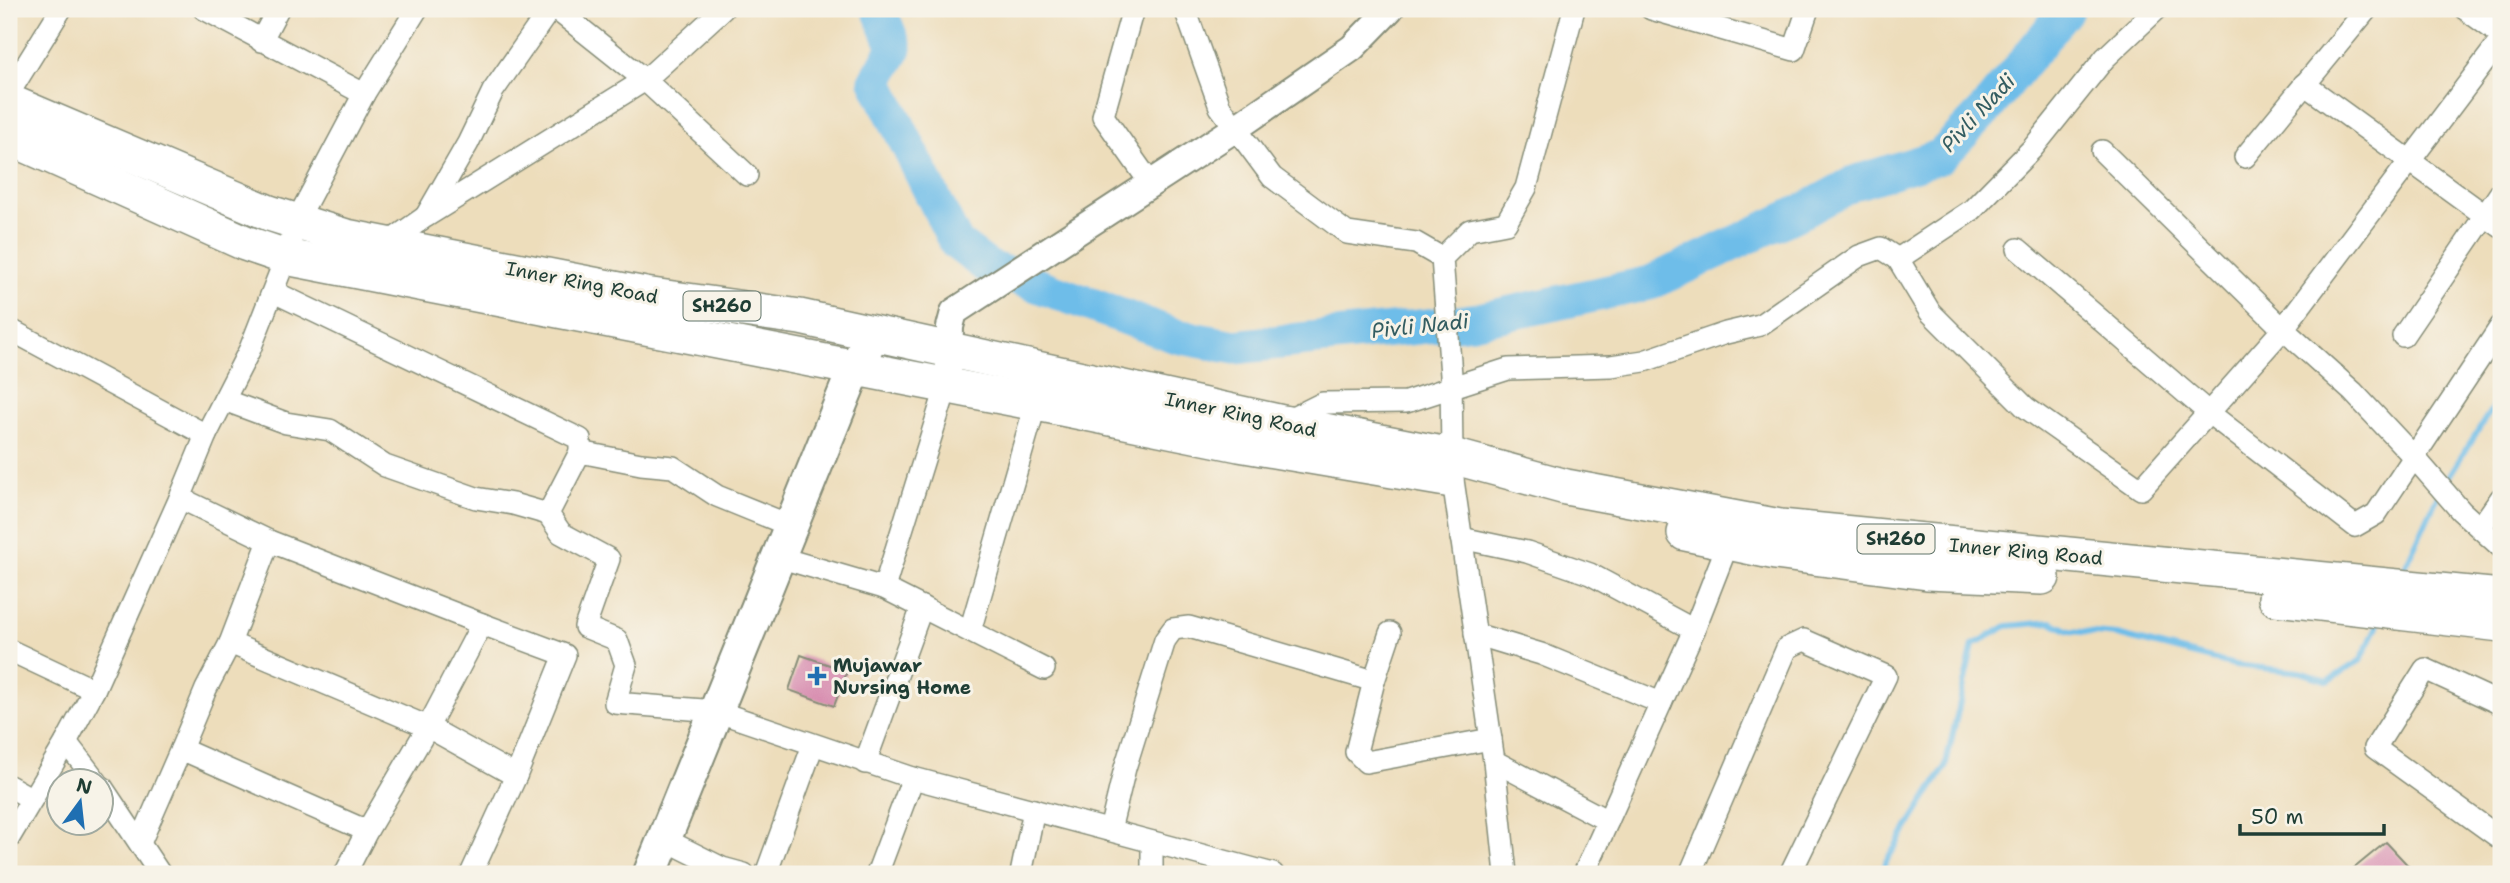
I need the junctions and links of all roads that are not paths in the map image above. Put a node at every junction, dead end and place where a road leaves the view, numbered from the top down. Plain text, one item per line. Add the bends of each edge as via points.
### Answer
1 (61, 9) edge
2 (204, 9) edge
3 (278, 9) edge
4 (417, 9) edge
5 (550, 9) edge
6 (556, 9) edge
7 (723, 9) edge
8 (1133, 9) edge
9 (1185, 9) edge
10 (1390, 9) edge
11 (1574, 9) edge
12 (1651, 9) edge
13 (1808, 9) edge
14 (2157, 9) edge
15 (2367, 9) edge
16 (2465, 9) edge
17 (1694, 15) edge
18 (2501, 38) edge
19 (261, 41) junction
20 (645, 80) junction
21 (2304, 84) junction
22 (9, 93) edge
23 (364, 94) junction
24 (9, 102) edge
25 (1236, 128) junction
26 (9, 137) edge
27 (2102, 151) dead end
28 (2245, 157) dead end
29 (2410, 161) junction
30 (747, 175) dead end
31 (1151, 184) junction
32 (2501, 192) edge
33 (425, 218) junction
34 (2493, 221) edge
35 (296, 222) junction
36 (385, 245) junction
37 (2018, 249) dead end
38 (286, 257) junction
39 (1443, 258) junction
40 (1898, 259) junction
41 (274, 292) junction
42 (2501, 326) edge
43 (9, 329) edge
44 (2283, 329) junction
45 (873, 334) junction
46 (2403, 336) dead end
47 (950, 351) junction
48 (855, 368) junction
49 (1451, 382) junction
50 (947, 386) junction
51 (224, 400) junction
52 (1036, 403) junction
53 (2209, 413) junction
54 (1283, 423) junction
55 (206, 435) junction
56 (580, 452) junction
57 (2414, 457) junction
58 (1452, 468) junction
59 (180, 498) junction
60 (2501, 498) edge
61 (548, 514) junction
62 (791, 526) junction
63 (2480, 528) junction
64 (1732, 530) junction
65 (1461, 538) junction
66 (269, 541) junction
67 (2501, 547) edge
68 (778, 557) junction
69 (884, 588) junction
70 (2501, 597) edge
71 (2399, 604) junction
72 (922, 607) junction
73 (482, 624) junction
74 (2501, 624) edge
75 (585, 627) junction
76 (1694, 630) junction
77 (970, 631) junction
78 (1390, 633) dead end
79 (1475, 634) junction
80 (230, 643) junction
81 (9, 650) edge
82 (565, 655) junction
83 (1044, 669) dead end
84 (1374, 681) junction
85 (94, 690) junction
86 (1661, 703) junction
87 (2501, 704) edge
88 (716, 711) junction
89 (428, 727) junction
90 (1491, 739) junction
91 (66, 742) junction
92 (813, 745) junction
93 (181, 749) junction
94 (1494, 761) junction
95 (864, 763) junction
96 (86, 768) edge
97 (516, 776) junction
98 (913, 778) junction
99 (9, 786) edge
100 (32, 799) junction
101 (116, 808) edge
102 (1034, 810) junction
103 (1608, 821) junction
104 (1110, 830) junction
105 (367, 831) junction
106 (9, 838) edge
107 (664, 839) junction
108 (2501, 839) edge
109 (1152, 842) junction
110 (140, 843) junction
111 (160, 874) edge
112 (345, 874) edge
113 (471, 874) edge
114 (650, 874) edge
115 (744, 874) edge
116 (766, 874) edge
117 (877, 874) edge
118 (1021, 874) edge
119 (1152, 874) edge
120 (1273, 874) edge
121 (1506, 874) edge
122 (1584, 874) edge
123 (1690, 874) edge
124 (1790, 874) edge

1 - 22 street
2 - 19 street
3 - 19 street
4 - 23 street
5 - 33 street via 494,91
6 - 20 street
7 - 20 street
8 - 31 street via 1103,116
9 - 25 street via 1220,107
10 - 25 street via 1352,48
11 - 39 street via 1526,188 1506,223 1470,230
12 - 17 street
13 - 17 street via 1794,50
14 - 40 street via 2105,58 2032,149 1972,210
15 - 21 street
16 - 18 street
18 - 29 street
19 - 23 street
20 - 30 street
20 - 33 street
21 - 28 street
21 - 29 street
23 - 35 street
24 - 35 highway, Inner Ring Road / SH260
25 - 31 street
25 - 39 street via 1272,177 1347,233 1416,243
26 - 38 highway, Inner Ring Road / SH260 via 244,243
27 - 44 street
29 - 34 street
29 - 44 street
31 - 47 street via 954,312
32 - 34 street
33 - 36 street
34 - 46 street
35 - 36 highway, Inner Ring Road / SH260
35 - 38 street
36 - 45 highway, Inner Ring Road / SH260 via 645,295 800,317
37 - 53 street
38 - 41 street
38 - 48 highway, Inner Ring Road / SH260
39 - 49 street
40 - 49 street via 1881,248 1859,256 1760,325 1644,361 1508,369
40 - 53 street via 1930,312 2025,407 2141,489
41 - 51 street
41 - 56 street via 579,439
42 - 57 street
43 - 55 street
44 - 53 street
44 - 57 street via 2353,392
45 - 47 highway, Inner Ring Road / SH260
45 - 48 main road
47 - 50 street
47 - 54 highway, Inner Ring Road / SH260
48 - 50 highway, Inner Ring Road / SH260
48 - 62 main road
49 - 54 street via 1406,402 1323,403
49 - 58 street
50 - 52 highway, Inner Ring Road / SH260
50 - 69 street
51 - 55 street
51 - 61 street via 286,423 330,430 385,466 476,498
52 - 58 highway, Inner Ring Road / SH260 via 1239,444
52 - 77 street
53 - 57 street via 2354,526 2376,514
54 - 58 highway, Inner Ring Road / SH260
55 - 59 street
56 - 61 street
56 - 62 street via 673,467 717,496
57 - 63 street
58 - 64 highway, Inner Ring Road / SH260 via 1513,495
58 - 65 street
59 - 66 street
59 - 85 street
60 - 63 street
61 - 75 street via 561,533 609,559
62 - 68 main road
63 - 67 street
64 - 71 highway, Inner Ring Road / SH260 via 1780,527 2347,581
64 - 71 highway, Inner Ring Road / SH260 via 1775,552 1927,572 1995,573
64 - 76 street
65 - 76 street via 1527,552 1590,574
65 - 79 street
66 - 73 street
66 - 80 street
68 - 69 street
68 - 88 main road
69 - 72 street
70 - 71 highway, Inner Ring Road / SH260
71 - 74 highway, Inner Ring Road / SH260
72 - 77 street
72 - 95 street
73 - 82 street
73 - 89 street
75 - 82 street
75 - 88 street via 617,640 626,665 615,703
76 - 86 street
77 - 83 street
78 - 84 street
79 - 86 street via 1541,654
79 - 90 street
80 - 89 street
80 - 93 street
81 - 85 street
82 - 97 street
84 - 90 street via 1356,752 1366,762
84 - 104 street via 1189,627 1173,629 1164,640
85 - 91 street
86 - 103 street
87 - 108 street via 2425,670 2375,748
88 - 92 street
88 - 107 main road
89 - 97 street
89 - 105 street
90 - 94 street
91 - 96 street
91 - 100 street
92 - 95 street
92 - 116 street
93 - 105 street
93 - 110 street
94 - 103 street
94 - 121 street
95 - 98 street
97 - 113 street
98 - 102 street
98 - 117 street
99 - 100 street
100 - 106 street
101 - 110 street
102 - 104 street
102 - 118 street
103 - 122 street
104 - 109 street
105 - 112 street
107 - 114 main road
107 - 115 street via 722,869
109 - 119 street
109 - 120 street
110 - 111 street
123 - 124 street via 1787,648 1804,640 1886,676

